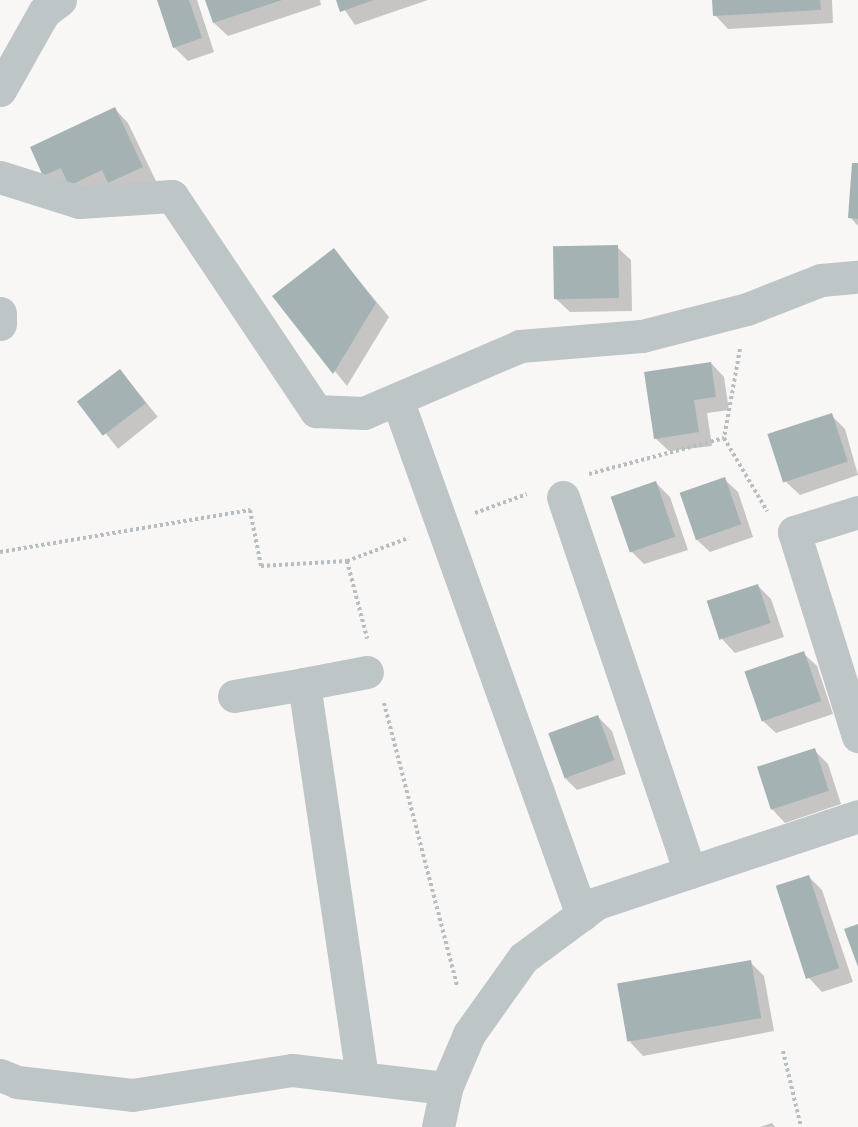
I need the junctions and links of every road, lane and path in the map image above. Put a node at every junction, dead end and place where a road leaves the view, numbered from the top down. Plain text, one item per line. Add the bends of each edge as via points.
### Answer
1 (60, 0) edge
2 (0, 90) edge
3 (0, 177) edge
4 (858, 277) edge
5 (747, 309) junction
6 (0, 313) edge
7 (0, 324) edge
8 (397, 399) junction
9 (724, 438) junction
10 (561, 487) junction
11 (858, 512) edge
12 (471, 515) dead end
13 (794, 532) junction
14 (415, 536) dead end
15 (0, 552) edge
16 (348, 561) junction
17 (368, 657) joint
18 (304, 684) junction
19 (234, 696) dead end
20 (383, 699) dead end
21 (858, 736) edge
22 (858, 816) edge
23 (690, 872) junction
24 (582, 915) junction
25 (469, 1034) junction
26 (783, 1051) dead end
27 (0, 1075) edge
28 (362, 1078) junction
29 (446, 1088) junction
30 (438, 1127) edge
31 (801, 1127) edge

1 - 2 street via 44,12
3 - 8 street via 79,202 172,196 316,411 364,413
4 - 5 street via 821,280
5 - 8 street via 642,336 520,346
5 - 9 path
6 - 7 street
8 - 24 street
9 - 10 path
9 - 13 path via 775,525
10 - 12 path
10 - 23 street
11 - 13 street
13 - 21 street
14 - 16 path
15 - 16 path via 23,553 250,510 261,566
16 - 17 path
17 - 18 street
18 - 19 street
18 - 28 street
20 - 25 path
22 - 23 street
23 - 24 street via 597,903
24 - 25 street via 523,958
25 - 29 street
26 - 31 path
27 - 28 street via 17,1082 132,1095 292,1070
28 - 29 street
29 - 30 street

